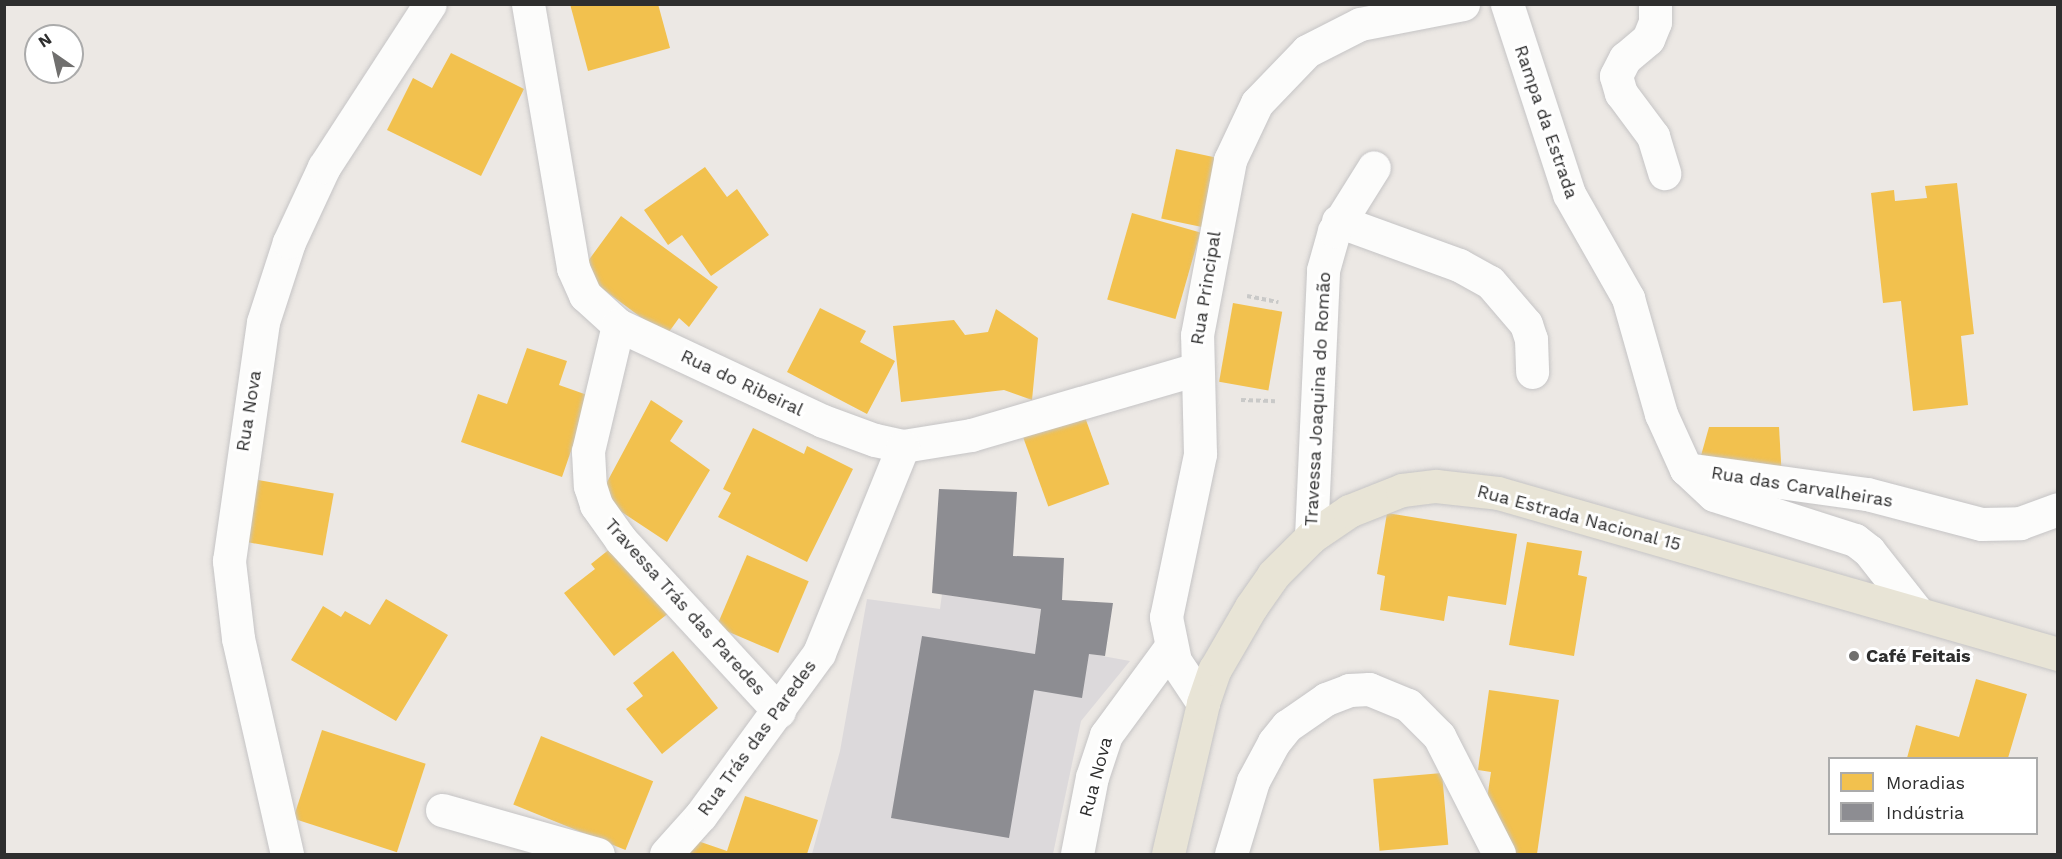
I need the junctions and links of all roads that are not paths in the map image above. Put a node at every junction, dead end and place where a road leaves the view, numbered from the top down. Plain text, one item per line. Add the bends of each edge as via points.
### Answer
1 (430, 4) edge
2 (528, 4) edge
3 (1462, 4) edge
4 (1507, 4) edge
5 (1655, 4) edge
6 (1374, 167) dead end
7 (1664, 173) dead end
8 (1338, 221) junction
9 (618, 324) junction
10 (1532, 372) dead end
11 (1199, 384) junction
12 (903, 446) junction
13 (1686, 469) junction
14 (2058, 509) edge
15 (1311, 537) junction
16 (1918, 613) junction
17 (1170, 648) junction
18 (2058, 654) edge
19 (1203, 703) junction
20 (779, 711) junction
21 (442, 810) dead end
22 (287, 855) edge
23 (598, 855) edge
24 (666, 855) edge
25 (1077, 855) edge
26 (1168, 855) edge
27 (1231, 855) edge
28 (1499, 855) edge

1 - 22 street, Rua Nova via 324,167 289,242 263,322 229,561 236,630
2 - 9 street, Rua do Ribeiral via 573,268 585,295
3 - 11 street, Rua Principal via 1387,17 1341,32 1307,51 1271,85 1246,122 1230,160 1197,335
4 - 13 street, Rampa da Estrada via 1563,178 1575,209 1628,298 1661,414
5 - 7 street via 1655,22 1648,39 1625,58 1616,75 1621,93 1653,136
6 - 8 street, Travessa Joaquina do Romão
8 - 10 street via 1459,265 1490,282 1526,324 1531,339
8 - 15 street, Travessa Joaquina do Romão via 1327,251 1320,308
9 - 12 street, Rua do Ribeiral via 823,422
9 - 20 street, Travessa Trás das Paredes via 588,451 590,486 596,505 621,540
11 - 12 street, Rua do Ribeiral via 971,435
11 - 17 street, Rua Principal via 1195,488 1167,602
12 - 20 street, Rua Trás das Paredes via 819,653
13 - 14 street, Rua das Carvalheiras via 1867,494 1981,524 2020,522
13 - 16 street via 1699,484 1721,498 1855,540
15 - 16 main road, Rua Estrada Nacional 15 via 1376,498 1425,487 1467,488 1498,493
15 - 19 main road, Rua Estrada Nacional 15 via 1273,575 1251,607 1215,669
16 - 18 main road, Rua Estrada Nacional 15
17 - 19 street, Rua Principal
17 - 25 street, Rua Nova via 1106,735 1092,777
19 - 26 main road, Rua Estrada Nacional 15
20 - 24 street, Rua Trás das Paredes
21 - 23 street
27 - 28 street via 1253,781 1287,726 1326,699 1369,689 1408,705 1439,736

